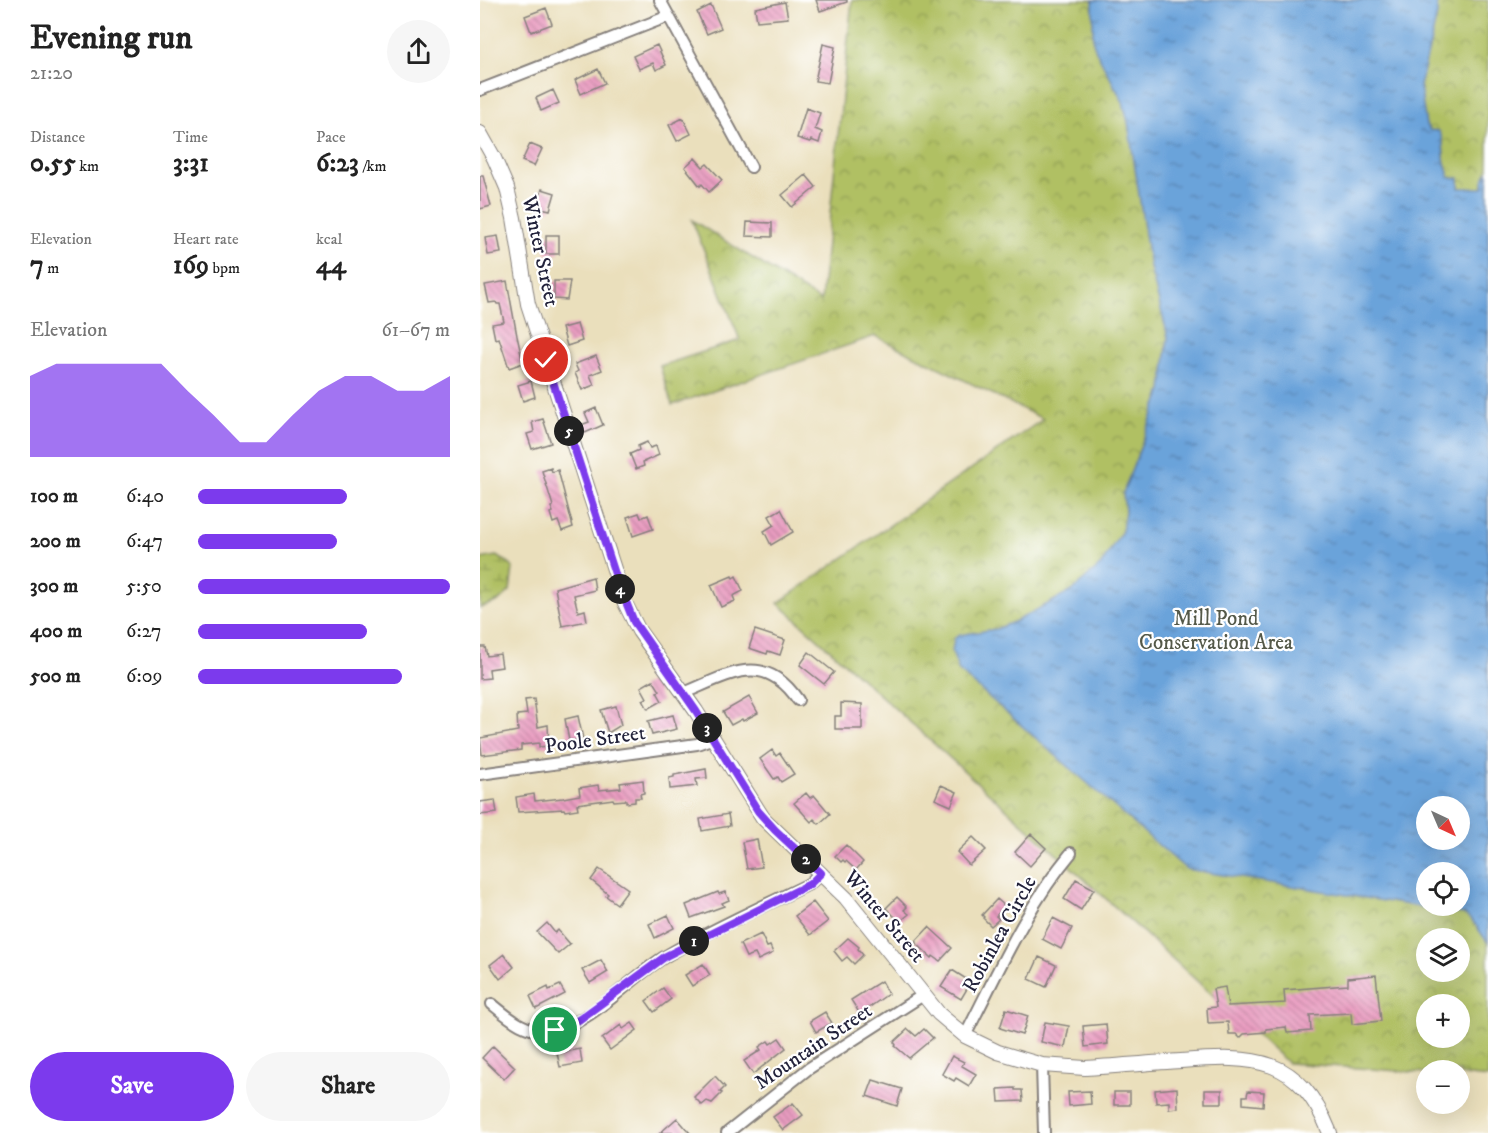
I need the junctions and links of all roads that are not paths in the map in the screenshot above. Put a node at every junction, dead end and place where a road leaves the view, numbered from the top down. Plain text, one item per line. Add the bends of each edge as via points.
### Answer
1 (660, 0) edge
2 (669, 16) junction
3 (480, 90) edge
4 (480, 133) edge
5 (751, 167) dead end
6 (684, 693) junction
7 (798, 700) dead end
8 (714, 738) junction
9 (480, 774) edge
10 (1071, 853) dead end
11 (821, 873) junction
12 (923, 995) junction
13 (492, 1004) dead end
14 (965, 1036) junction
15 (1042, 1065) junction
16 (727, 1133) edge
17 (1044, 1133) edge
18 (1330, 1133) edge

1 - 2 street
2 - 3 street
2 - 5 street
4 - 6 street, Winter Street via 507,188 528,304 623,597 639,631
6 - 7 street via 753,670 778,678
6 - 8 street, Winter Street
8 - 9 street, Poole Street via 697,744
8 - 11 street, Winter Street via 763,818
10 - 14 street, Robinlea Circle via 1026,919
11 - 12 street, Winter Street via 856,909
11 - 13 street via 810,884 666,956 566,1027 549,1031 527,1029
12 - 14 street, Winter Street
12 - 16 street, Mountain Street via 808,1069
14 - 15 street, Winter Street via 998,1052
15 - 17 street
15 - 18 street, Winter Street via 1085,1068 1235,1058 1260,1061 1284,1071 1299,1083 1316,1103

